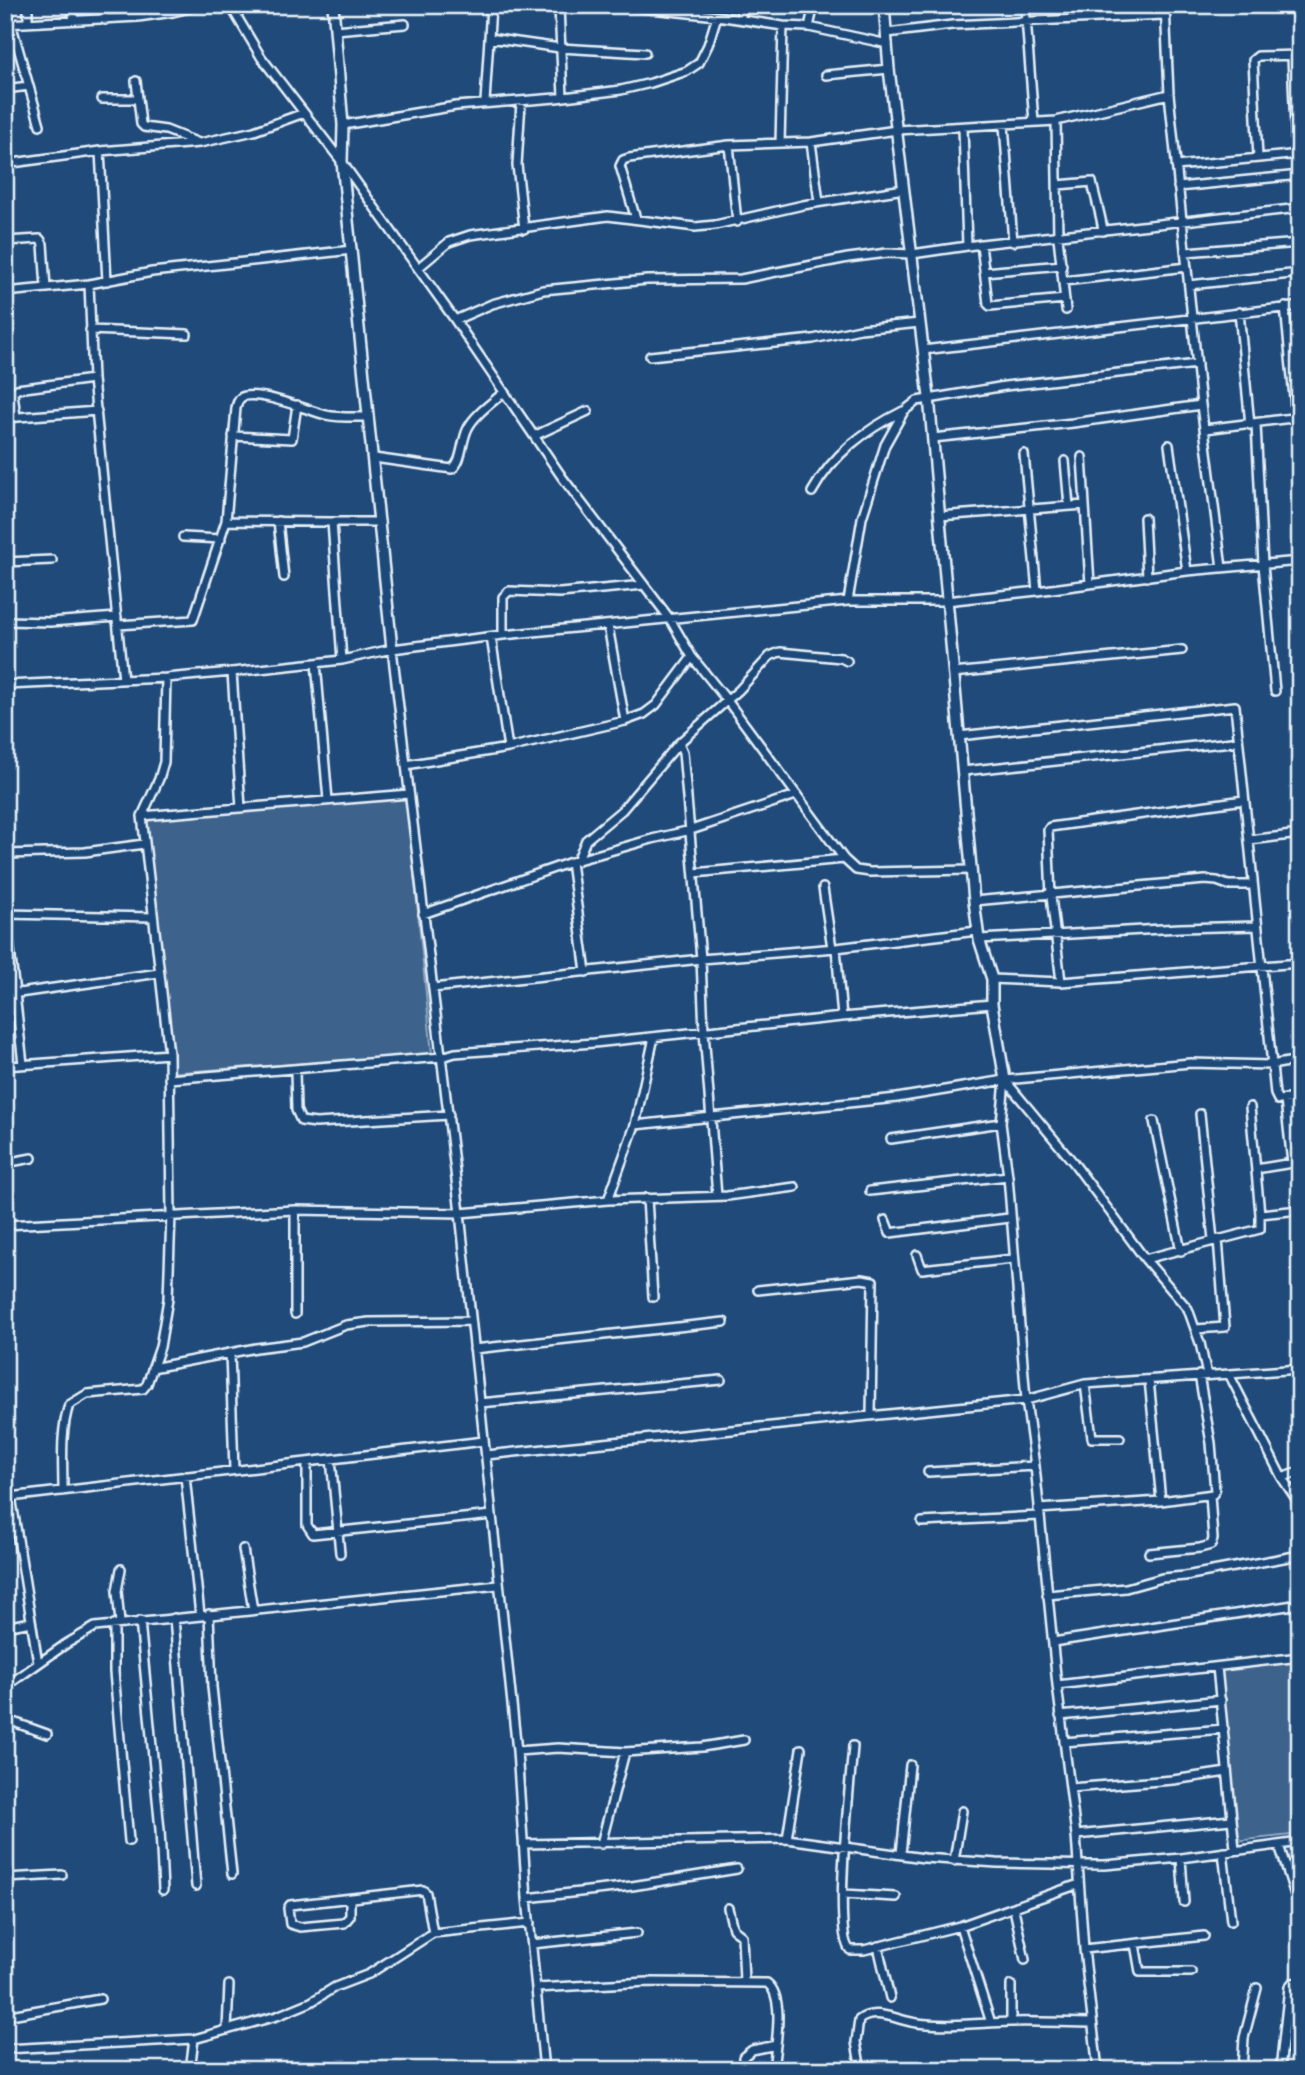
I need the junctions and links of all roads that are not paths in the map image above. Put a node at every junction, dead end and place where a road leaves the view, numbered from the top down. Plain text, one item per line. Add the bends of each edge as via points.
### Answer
1 (28, 5) edge
2 (71, 5) edge
3 (102, 5) edge
4 (136, 5) edge
5 (160, 5) edge
6 (201, 5) edge
7 (230, 5) edge
8 (333, 5) edge
9 (741, 5) edge
10 (814, 5) edge
11 (884, 5) edge
12 (1025, 5) edge
13 (1165, 5) edge
14 (538, 6) edge
15 (606, 6) edge
16 (632, 6) edge
17 (491, 7) edge
18 (559, 7) junction
19 (162, 14) junction
20 (1164, 15) junction
21 (717, 16) junction
22 (138, 17) junction
23 (74, 19) junction
24 (741, 19) junction
25 (105, 20) junction
26 (28, 22) junction
27 (8, 23) edge
28 (1026, 23) junction
29 (405, 24) dead end
30 (783, 26) junction
31 (809, 27) junction
32 (335, 30) junction
33 (887, 33) junction
34 (489, 38) junction
35 (888, 44) junction
36 (560, 48) junction
37 (645, 53) dead end
38 (1296, 55) edge
39 (890, 69) junction
40 (826, 75) dead end
41 (136, 81) dead end
42 (29, 86) junction
43 (5, 89) edge
44 (1169, 94) junction
45 (563, 97) junction
46 (102, 99) dead end
47 (138, 99) junction
48 (485, 102) junction
49 (522, 102) junction
50 (304, 113) junction
51 (1056, 121) junction
52 (1034, 122) junction
53 (40, 125) dead end
54 (343, 125) junction
55 (1004, 125) junction
56 (963, 128) junction
57 (897, 130) junction
58 (811, 142) junction
59 (200, 143) junction
60 (780, 143) junction
61 (729, 145) junction
62 (100, 150) junction
63 (1298, 154) edge
64 (1258, 158) junction
65 (342, 162) junction
66 (5, 164) edge
67 (1176, 166) junction
68 (1300, 175) edge
69 (1058, 185) junction
70 (1178, 187) junction
71 (904, 189) junction
72 (819, 202) junction
73 (1300, 208) edge
74 (636, 219) junction
75 (737, 222) junction
76 (1182, 222) junction
77 (524, 229) junction
78 (1103, 231) junction
79 (1058, 237) junction
80 (5, 241) edge
81 (1013, 242) junction
82 (1300, 243) edge
83 (981, 244) junction
84 (967, 246) junction
85 (352, 250) junction
86 (1186, 252) junction
87 (912, 254) junction
88 (1062, 265) junction
89 (1187, 267) junction
90 (418, 268) junction
91 (984, 272) junction
92 (1300, 273) edge
93 (107, 281) junction
94 (1064, 281) junction
95 (89, 284) junction
96 (1189, 285) junction
97 (46, 288) junction
98 (5, 292) edge
99 (1065, 299) junction
100 (1300, 306) edge
101 (1285, 307) junction
102 (1066, 310) dead end
103 (1239, 312) junction
104 (1192, 317) junction
105 (455, 320) junction
106 (920, 323) junction
107 (90, 330) junction
108 (187, 334) dead end
109 (923, 350) junction
110 (650, 356) dead end
111 (1197, 364) junction
112 (93, 379) junction
113 (504, 392) junction
114 (929, 397) junction
115 (297, 405) junction
116 (1202, 405) junction
117 (97, 411) junction
118 (588, 411) dead end
119 (904, 411) junction
120 (16, 417) junction
121 (369, 417) junction
122 (5, 418) edge
123 (1298, 418) edge
124 (1253, 424) junction
125 (1205, 429) junction
126 (233, 436) junction
127 (534, 436) junction
128 (933, 438) junction
129 (1168, 445) dead end
130 (1024, 454) dead end
131 (1082, 457) dead end
132 (374, 458) junction
133 (1065, 461) dead end
134 (812, 492) dead end
135 (1085, 505) junction
136 (1069, 506) junction
137 (1030, 510) junction
138 (939, 516) junction
139 (1144, 518) dead end
140 (226, 520) junction
141 (278, 521) junction
142 (332, 522) junction
143 (380, 522) junction
144 (183, 537) dead end
145 (221, 539) junction
146 (52, 560) dead end
147 (1300, 561) edge
148 (5, 562) edge
149 (1263, 565) junction
150 (1222, 568) junction
151 (1187, 571) junction
152 (284, 577) dead end
153 (1147, 577) junction
154 (1090, 584) junction
155 (644, 585) junction
156 (1037, 591) junction
157 (848, 601) junction
158 (946, 601) junction
159 (670, 619) junction
160 (5, 621) edge
161 (118, 621) junction
162 (608, 626) junction
163 (503, 635) junction
164 (491, 637) junction
165 (392, 649) junction
166 (1182, 650) dead end
167 (692, 657) junction
168 (342, 660) junction
169 (847, 661) dead end
170 (317, 663) junction
171 (232, 672) junction
172 (953, 673) junction
173 (166, 678) junction
174 (123, 680) junction
175 (5, 685) edge
176 (1275, 691) dead end
177 (726, 699) junction
178 (625, 722) junction
179 (960, 736) junction
180 (1231, 742) dead end
181 (679, 743) junction
182 (508, 748) junction
183 (406, 765) junction
184 (963, 771) junction
185 (410, 794) junction
186 (796, 795) junction
187 (328, 800) junction
188 (1244, 800) junction
189 (240, 808) junction
190 (142, 816) junction
191 (691, 830) junction
192 (1300, 834) edge
193 (1249, 840) junction
194 (144, 844) junction
195 (5, 854) edge
196 (844, 859) junction
197 (574, 861) junction
198 (970, 870) junction
199 (694, 873) junction
200 (1253, 884) junction
201 (823, 888) dead end
202 (1051, 896) junction
203 (974, 901) junction
204 (6, 914) edge
205 (423, 914) junction
206 (153, 917) junction
207 (1257, 926) junction
208 (978, 935) junction
209 (1054, 936) junction
210 (834, 948) junction
211 (701, 959) junction
212 (1300, 963) edge
213 (1261, 967) junction
214 (586, 972) junction
215 (159, 973) junction
216 (992, 979) junction
217 (1061, 982) junction
218 (433, 988) junction
219 (15, 994) junction
220 (5, 995) edge
221 (992, 1004) junction
222 (842, 1017) junction
223 (704, 1032) junction
224 (654, 1037) junction
225 (169, 1054) junction
226 (442, 1057) junction
227 (1300, 1060) edge
228 (23, 1064) junction
229 (1271, 1065) junction
230 (5, 1066) edge
231 (295, 1070) junction
232 (169, 1079) junction
233 (1005, 1080) junction
234 (1300, 1098) edge
235 (1285, 1100) junction
236 (1250, 1107) dead end
237 (1200, 1114) dead end
238 (449, 1115) junction
239 (711, 1116) junction
240 (1154, 1121) dead end
241 (1001, 1123) junction
242 (635, 1125) junction
243 (891, 1139) dead end
244 (32, 1158) dead end
245 (5, 1163) edge
246 (1256, 1169) junction
247 (1008, 1176) junction
248 (795, 1187) dead end
249 (870, 1191) dead end
250 (718, 1196) junction
251 (647, 1198) junction
252 (608, 1200) junction
253 (295, 1209) junction
254 (1300, 1210) edge
255 (460, 1213) junction
256 (1261, 1214) junction
257 (171, 1215) junction
258 (1009, 1218) junction
259 (885, 1220) dead end
260 (5, 1225) edge
261 (1215, 1240) junction
262 (1181, 1251) junction
263 (917, 1255) dead end
264 (1013, 1259) junction
265 (1145, 1259) junction
266 (758, 1290) dead end
267 (653, 1297) dead end
268 (295, 1314) dead end
269 (471, 1321) junction
270 (724, 1322) dead end
271 (1196, 1329) junction
272 (474, 1349) junction
273 (230, 1353) junction
274 (152, 1368) junction
275 (1300, 1369) edge
276 (1229, 1374) junction
277 (1203, 1375) junction
278 (721, 1380) dead end
279 (1149, 1380) junction
280 (1085, 1384) junction
281 (1026, 1400) junction
282 (480, 1403) junction
283 (871, 1415) junction
284 (1120, 1437) dead end
285 (484, 1441) junction
286 (486, 1455) junction
287 (5, 1458) edge
288 (331, 1459) junction
289 (307, 1462) junction
290 (1035, 1466) junction
291 (234, 1470) junction
292 (1300, 1471) edge
293 (928, 1472) dead end
294 (185, 1476) junction
295 (1282, 1478) junction
296 (63, 1490) junction
297 (1210, 1495) junction
298 (8, 1500) edge
299 (1161, 1501) junction
300 (1300, 1505) edge
301 (1039, 1512) junction
302 (492, 1515) junction
303 (922, 1522) dead end
304 (339, 1532) junction
305 (243, 1549) dead end
306 (340, 1553) dead end
307 (1149, 1553) dead end
308 (1300, 1555) edge
309 (121, 1569) dead end
310 (498, 1585) junction
311 (1047, 1595) junction
312 (1300, 1604) edge
313 (253, 1610) junction
314 (205, 1614) junction
315 (174, 1618) junction
316 (140, 1621) junction
317 (31, 1622) junction
318 (117, 1624) junction
319 (5, 1627) edge
320 (1053, 1642) junction
321 (1300, 1657) edge
322 (38, 1663) junction
323 (1217, 1667) junction
324 (1056, 1685) junction
325 (5, 1686) edge
326 (1221, 1700) junction
327 (1060, 1716) junction
328 (5, 1719) edge
329 (1224, 1729) junction
330 (47, 1734) dead end
331 (744, 1740) dead end
332 (1064, 1742) junction
333 (853, 1746) dead end
334 (801, 1749) dead end
335 (517, 1751) junction
336 (625, 1752) junction
337 (910, 1765) dead end
338 (1227, 1772) junction
339 (1070, 1788) junction
340 (962, 1811) dead end
341 (1231, 1820) junction
342 (1076, 1835) junction
343 (787, 1839) junction
344 (129, 1841) dead end
345 (1300, 1842) edge
346 (524, 1844) junction
347 (601, 1844) junction
348 (1279, 1845) junction
349 (844, 1847) junction
350 (1235, 1849) junction
351 (1223, 1852) junction
352 (901, 1854) junction
353 (1181, 1858) junction
354 (954, 1861) junction
355 (1077, 1865) junction
356 (737, 1869) dead end
357 (232, 1874) dead end
358 (62, 1875) dead end
359 (5, 1878) edge
360 (1079, 1884) junction
361 (196, 1886) dead end
362 (163, 1890) dead end
363 (843, 1894) junction
364 (896, 1897) dead end
365 (527, 1898) junction
366 (350, 1899) junction
367 (1185, 1902) dead end
368 (728, 1908) dead end
369 (1013, 1909) junction
370 (1300, 1911) edge
371 (1231, 1921) dead end
372 (530, 1923) junction
373 (960, 1926) junction
374 (433, 1933) junction
375 (637, 1933) dead end
376 (1204, 1936) dead end
377 (532, 1944) junction
378 (1135, 1944) junction
379 (878, 1946) junction
380 (1084, 1950) junction
381 (1026, 1960) dead end
382 (1191, 1972) dead end
383 (744, 1982) junction
384 (1300, 1982) edge
385 (1011, 1984) dead end
386 (229, 1985) dead end
387 (536, 1988) junction
388 (1257, 1988) dead end
389 (890, 1998) dead end
390 (100, 1999) dead end
391 (5, 2016) edge
392 (1012, 2022) junction
393 (991, 2023) junction
394 (1092, 2023) junction
395 (227, 2030) junction
396 (194, 2039) junction
397 (776, 2045) junction
398 (5, 2049) edge
399 (859, 2059) dead end
400 (190, 2070) edge
401 (544, 2070) edge
402 (743, 2070) edge
403 (773, 2070) edge
404 (1098, 2070) edge
405 (1242, 2070) edge
406 (1280, 2070) edge

1 - 26 street
2 - 23 street
3 - 25 street
4 - 22 street
5 - 19 street
6 - 19 street
7 - 50 street via 261,57
8 - 32 street
9 - 24 street
10 - 31 street
11 - 33 street
12 - 28 street
13 - 20 street
14 - 17 street
14 - 18 street
15 - 16 street
15 - 18 street
16 - 21 street
17 - 34 street
18 - 36 street
19 - 22 street
20 - 28 street
20 - 44 street
21 - 24 street
21 - 45 street via 705,54 687,71 621,90
22 - 25 street
23 - 25 street
23 - 26 street
24 - 30 street
26 - 27 street
27 - 42 street
28 - 33 street
28 - 52 street
29 - 32 street
30 - 31 street
30 - 60 street
31 - 35 street
32 - 54 street
33 - 35 street
34 - 36 street
34 - 48 street
35 - 39 street
36 - 37 street
36 - 45 street
38 - 63 street
38 - 64 street via 1253,60
39 - 40 street
39 - 57 street
41 - 47 street
42 - 43 street
42 - 53 street
44 - 51 street
44 - 67 street
45 - 49 street
46 - 47 street
47 - 59 street via 145,127
48 - 49 street
48 - 54 street
49 - 77 street via 517,165
50 - 59 street
50 - 65 street
51 - 52 street
51 - 69 street
52 - 55 street
54 - 65 street
55 - 56 street
55 - 81 street
56 - 57 street
56 - 84 street
57 - 58 street
57 - 71 street
58 - 60 street
58 - 72 street
59 - 62 street
60 - 61 street
61 - 74 street via 623,160 620,166
61 - 75 street
62 - 66 street
62 - 93 street
63 - 64 street
64 - 67 street
65 - 85 street
65 - 90 street
67 - 70 street
68 - 70 street
69 - 78 street via 1092,182
69 - 79 street
70 - 76 street
71 - 72 street
71 - 87 street
72 - 75 street
73 - 76 street
74 - 75 street via 695,227
74 - 77 street via 608,216
76 - 78 street
76 - 86 street
77 - 90 street via 458,238
78 - 79 street
79 - 81 street
79 - 88 street
80 - 97 street via 40,239
81 - 83 street
82 - 86 street
83 - 84 street
83 - 91 street
84 - 87 street
85 - 93 street
85 - 121 street
86 - 89 street
87 - 105 street via 848,258 741,279 647,280 542,290
87 - 106 street
88 - 91 street
88 - 94 street
89 - 94 street
89 - 96 street
90 - 105 street
91 - 99 street via 990,306
92 - 96 street
93 - 95 street
94 - 99 street
95 - 97 street
95 - 107 street
96 - 104 street
97 - 98 street
99 - 102 street
100 - 101 street
101 - 103 street
101 - 123 street
103 - 104 street
103 - 124 street
104 - 109 street
104 - 111 street
105 - 113 street
106 - 109 street
106 - 110 street
107 - 108 street
107 - 112 street
109 - 114 street
111 - 114 street
111 - 116 street
112 - 117 street
112 - 120 street via 17,389 12,398
113 - 127 street
113 - 132 street via 467,428 458,464 452,469
114 - 119 street
114 - 128 street
115 - 121 street via 327,415
115 - 126 street via 292,439
115 - 126 street via 246,396 237,403
116 - 125 street
116 - 128 street
117 - 120 street
117 - 161 street
118 - 127 street
119 - 134 street via 876,424 848,446 827,467
119 - 157 street via 885,445 862,518
120 - 122 street
121 - 132 street
123 - 124 street
124 - 125 street
124 - 149 street
125 - 150 street
126 - 140 street
127 - 155 street
128 - 138 street
129 - 151 street
130 - 137 street
131 - 135 street
132 - 143 street
133 - 136 street
135 - 136 street
135 - 154 street
136 - 137 street
137 - 138 street
137 - 156 street
138 - 158 street
139 - 153 street
140 - 141 street
140 - 145 street
141 - 142 street
141 - 152 street
142 - 143 street
142 - 168 street
143 - 165 street
144 - 145 street
145 - 161 street via 193,620
146 - 148 street
147 - 149 street
149 - 150 street
149 - 176 street
150 - 151 street
151 - 153 street
153 - 154 street
154 - 156 street
155 - 159 street
155 - 163 street via 560,593 509,591 503,597
156 - 158 street
157 - 158 street
157 - 159 street
158 - 172 street
159 - 162 street
159 - 167 street
160 - 161 street
161 - 174 street
162 - 163 street
162 - 178 street
163 - 164 street
164 - 165 street
164 - 182 street
165 - 168 street
165 - 183 street
166 - 172 street
167 - 177 street
167 - 178 street via 656,705
168 - 170 street
169 - 177 street via 772,654
170 - 171 street
170 - 187 street
171 - 173 street
171 - 189 street
172 - 179 street
173 - 174 street
173 - 190 street via 164,762
174 - 175 street
177 - 181 street
177 - 186 street
178 - 182 street
179 - 184 street
179 - 188 street via 1236,706
180 - 184 street
181 - 191 street
181 - 197 street via 622,810 586,840
182 - 183 street
183 - 185 street
184 - 198 street
185 - 187 street
185 - 205 street
186 - 191 street
186 - 196 street
187 - 189 street
188 - 193 street
188 - 202 street via 1049,827
189 - 190 street
190 - 194 street
191 - 197 street
191 - 199 street
192 - 193 street
193 - 200 street
194 - 195 street via 85,852
194 - 206 street
196 - 198 street via 856,870 870,872
196 - 199 street
197 - 205 street
197 - 214 street
198 - 203 street
199 - 211 street
200 - 202 street via 1205,880
200 - 207 street
201 - 210 street
202 - 203 street
202 - 209 street
203 - 208 street
204 - 206 street
204 - 219 street
205 - 218 street
206 - 215 street
207 - 209 street
207 - 213 street
208 - 209 street
208 - 210 street
208 - 216 street
209 - 217 street
210 - 211 street
210 - 222 street
211 - 214 street
211 - 223 street
212 - 213 street
213 - 217 street
213 - 229 street
214 - 218 street
215 - 219 street
215 - 225 street
216 - 217 street
216 - 221 street
218 - 226 street
219 - 220 street
219 - 228 street
221 - 222 street
221 - 233 street
222 - 223 street
223 - 224 street
223 - 239 street
224 - 226 street
224 - 242 street
225 - 228 street
225 - 232 street
226 - 231 street
226 - 238 street
227 - 229 street
228 - 230 street
229 - 233 street via 1190,1063
229 - 235 street via 1276,1098
231 - 232 street
231 - 238 street via 296,1110 301,1121
232 - 257 street
233 - 239 street via 897,1098
233 - 241 street
233 - 265 street
234 - 235 street
235 - 246 street via 1292,1163
236 - 246 street
237 - 261 street
238 - 255 street
239 - 242 street
239 - 250 street
240 - 262 street
241 - 243 street
241 - 247 street
242 - 252 street
244 - 245 street
246 - 256 street
247 - 249 street
247 - 258 street
248 - 250 street
250 - 251 street
251 - 252 street
251 - 267 street
252 - 255 street
253 - 255 street
253 - 257 street
253 - 268 street
254 - 256 street
255 - 269 street
256 - 261 street via 1256,1231
257 - 260 street
257 - 274 street via 168,1299
258 - 259 street via 890,1233
258 - 264 street
261 - 262 street
261 - 271 street via 1225,1327
262 - 265 street
263 - 264 street via 922,1269
264 - 281 street
265 - 271 street via 1188,1309
266 - 283 street via 873,1281
269 - 272 street
269 - 273 street via 346,1325 303,1342
270 - 272 street
271 - 277 street
272 - 282 street
273 - 274 street
273 - 291 street
274 - 296 street via 143,1389 87,1394 69,1405
275 - 276 street
276 - 277 street
276 - 295 street
277 - 279 street
277 - 297 street via 1215,1491
278 - 282 street
279 - 280 street
279 - 299 street
280 - 281 street
280 - 284 street via 1092,1438
281 - 283 street
281 - 290 street
282 - 285 street
283 - 286 street
285 - 286 street
285 - 288 street
286 - 302 street
287 - 298 street
288 - 289 street
288 - 304 street
289 - 291 street
289 - 304 street via 308,1528 313,1534
290 - 293 street
290 - 301 street
291 - 294 street
292 - 295 street
294 - 296 street
294 - 314 street
295 - 300 street
296 - 298 street
297 - 299 street
297 - 307 street via 1211,1545
298 - 317 street
299 - 301 street
301 - 303 street
301 - 311 street
302 - 304 street
302 - 310 street
304 - 306 street
305 - 313 street
308 - 311 street via 1126,1588
309 - 318 street
310 - 313 street
310 - 335 street
311 - 320 street
312 - 320 street
313 - 314 street
314 - 315 street
314 - 357 street
315 - 316 street
315 - 361 street
316 - 318 street
316 - 362 street
317 - 319 street
317 - 322 street
318 - 322 street via 87,1630
318 - 344 street via 114,1672
320 - 324 street
321 - 323 street
322 - 325 street
323 - 324 street
323 - 326 street
324 - 327 street
326 - 327 street
326 - 329 street
327 - 332 street
328 - 330 street
329 - 332 street
329 - 338 street
331 - 336 street
332 - 339 street
333 - 349 street
334 - 343 street
335 - 336 street
335 - 346 street
336 - 347 street
337 - 352 street
338 - 339 street
338 - 341 street
339 - 342 street
340 - 354 street
341 - 342 street
341 - 350 street
342 - 355 street
343 - 347 street
343 - 349 street
345 - 348 street
346 - 347 street
346 - 365 street
348 - 350 street
348 - 370 street
349 - 352 street
349 - 363 street
350 - 351 street
351 - 353 street
351 - 371 street
352 - 354 street
353 - 355 street
353 - 367 street
354 - 355 street
355 - 360 street
356 - 365 street
358 - 359 street
360 - 369 street
360 - 380 street
363 - 364 street
363 - 379 street via 846,1947 854,1951
365 - 372 street
366 - 366 street via 290,1905 290,1924 344,1923 350,1916
366 - 374 street via 424,1890
368 - 383 street via 733,1928 741,1936
369 - 373 street
369 - 381 street
372 - 374 street
372 - 377 street
373 - 379 street
373 - 393 street
374 - 395 street via 369,1974 335,1987 311,2003
375 - 377 street
376 - 378 street
377 - 387 street
378 - 380 street
378 - 382 street via 1140,1972
379 - 389 street
380 - 394 street
383 - 387 street
383 - 397 street via 773,1987 778,2008
384 - 406 street via 1289,1987
385 - 392 street
386 - 395 street
387 - 401 street
388 - 405 street via 1244,2038
390 - 391 street
392 - 393 street
392 - 394 street
393 - 399 street via 947,2025 890,2016 863,2017 856,2042
394 - 404 street
395 - 396 street
396 - 398 street
396 - 400 street
397 - 402 street via 747,2052
397 - 403 street

